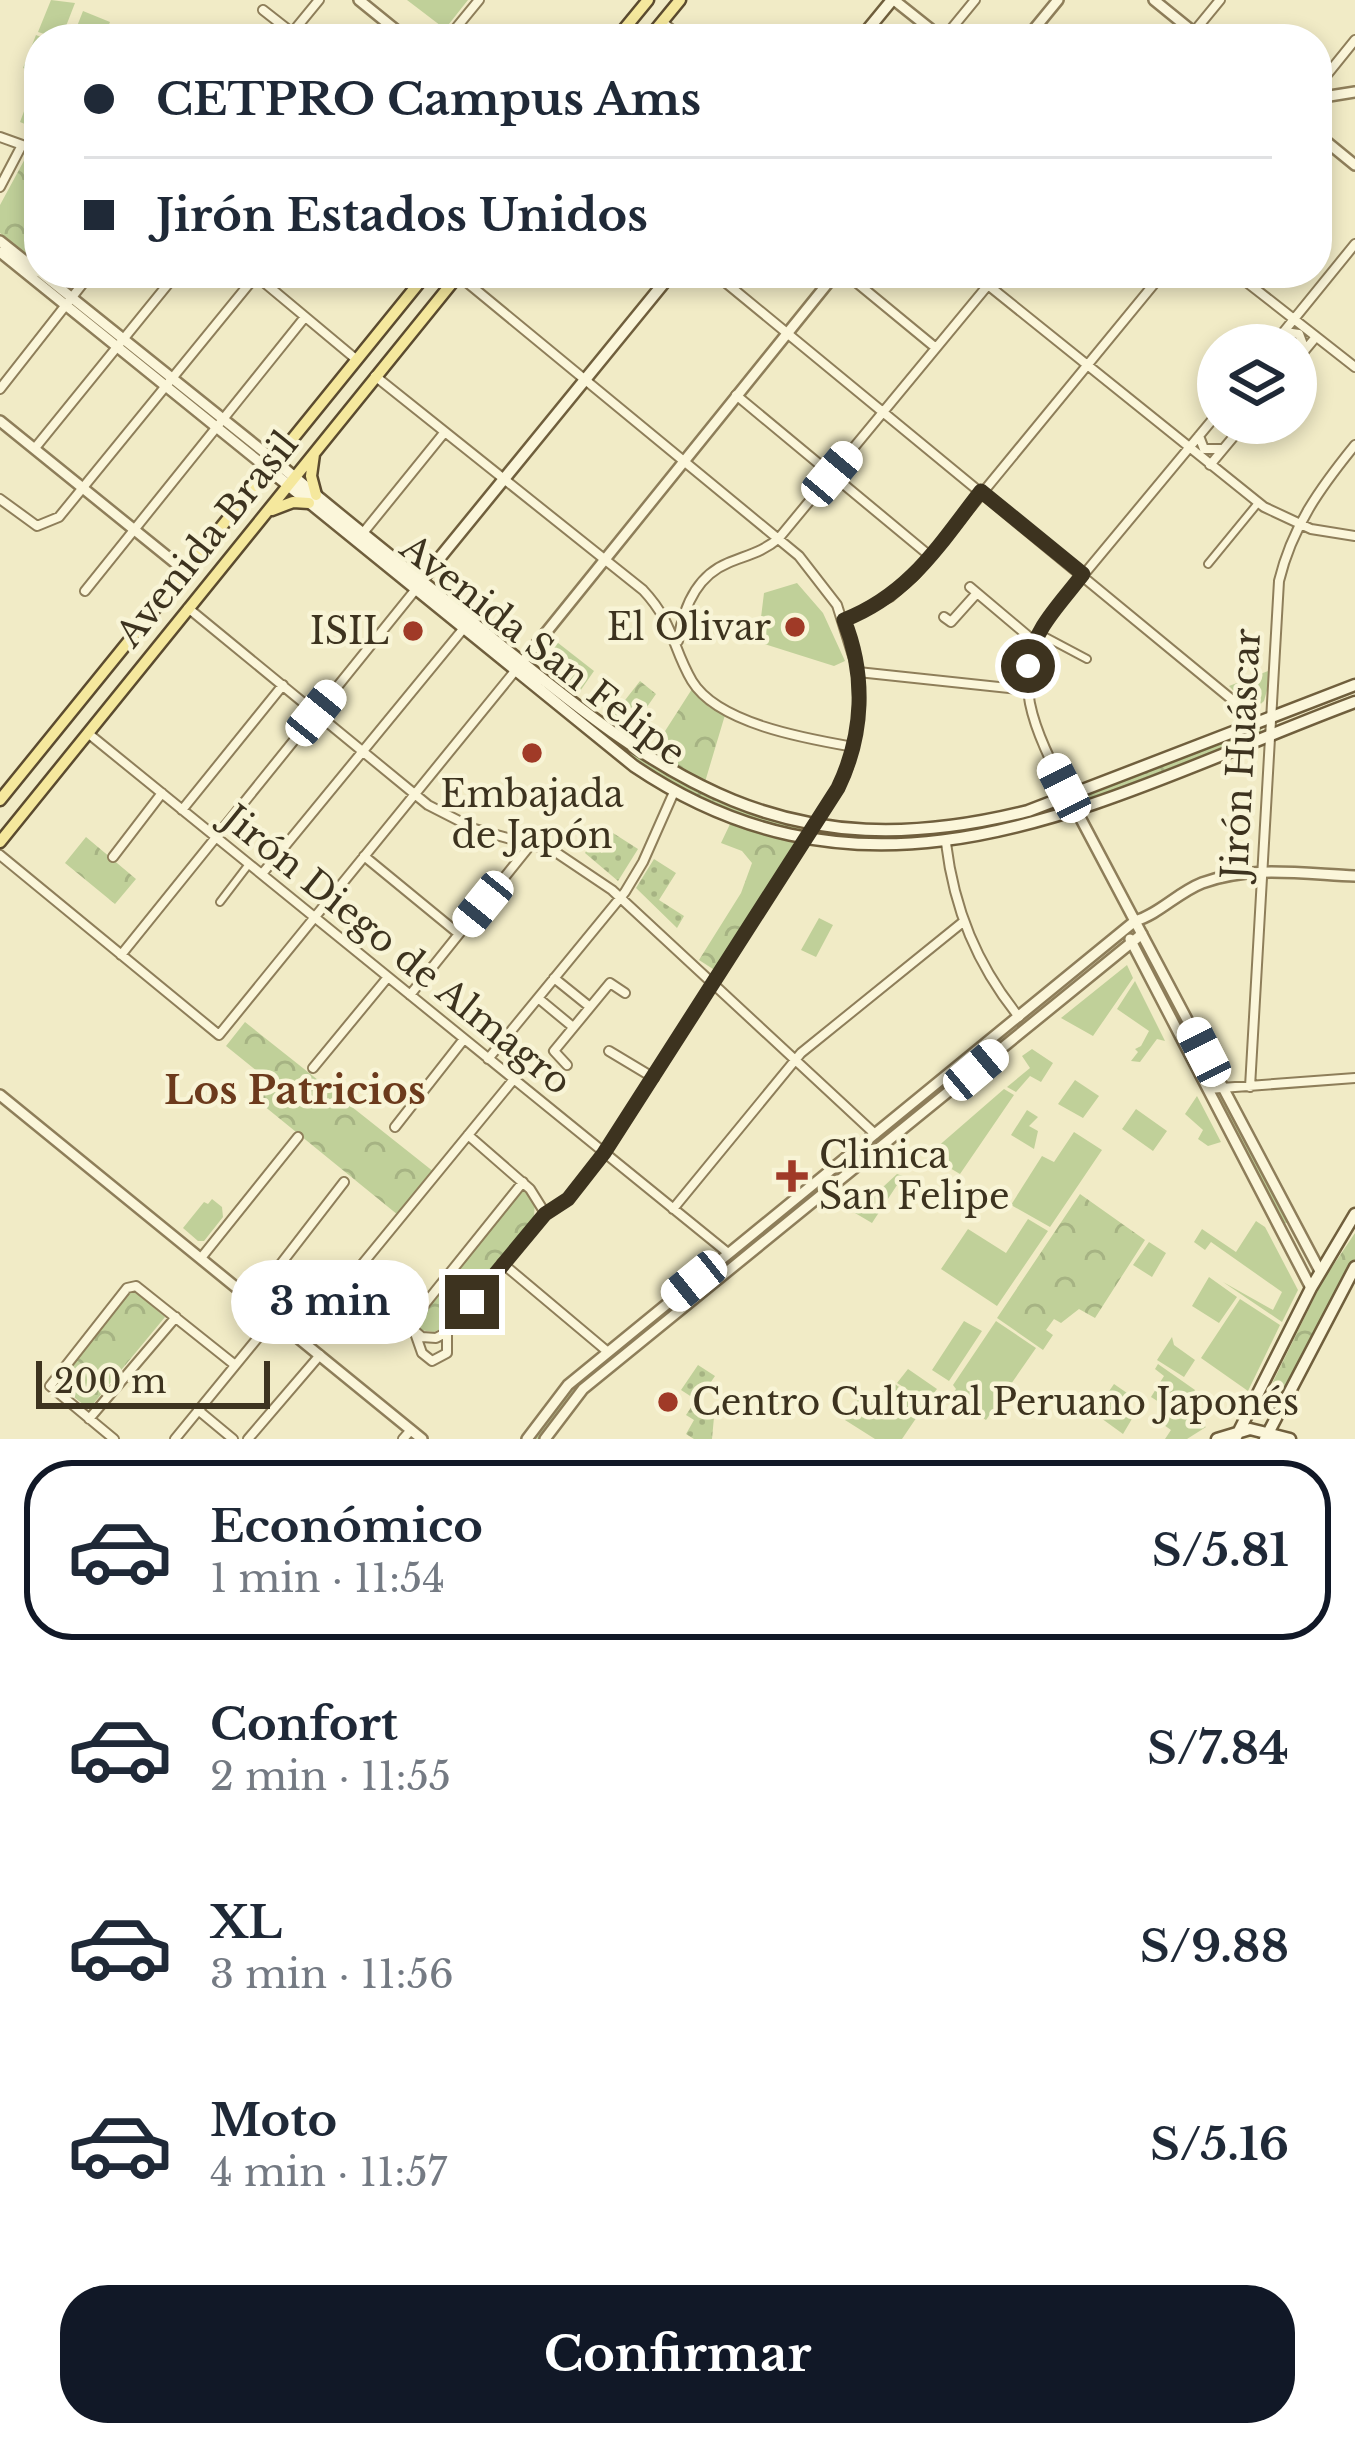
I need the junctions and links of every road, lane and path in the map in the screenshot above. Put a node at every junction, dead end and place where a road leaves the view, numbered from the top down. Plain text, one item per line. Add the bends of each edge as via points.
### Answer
1 (359, 0) edge
2 (479, 0) edge
3 (680, 0) edge
4 (893, 0) edge
5 (975, 0) edge
6 (1058, 0) edge
7 (1154, 0) edge
8 (263, 10) dead end
9 (662, 22) joint
10 (279, 24) edge
11 (389, 24) edge
12 (459, 24) edge
13 (665, 24) edge
14 (873, 24) edge
15 (924, 24) edge
16 (955, 24) edge
17 (1038, 24) edge
18 (1181, 24) edge
19 (1355, 40) edge
20 (1332, 68) edge
21 (0, 137) edge
22 (22, 145) joint
23 (0, 187) edge
24 (0, 241) edge
25 (1355, 244) edge
26 (24, 260) edge
27 (1332, 272) edge
28 (51, 288) edge
29 (56, 288) edge
30 (80, 288) edge
31 (165, 288) edge
32 (245, 288) edge
33 (272, 288) edge
34 (416, 288) edge
35 (448, 288) edge
36 (476, 288) edge
37 (660, 288) edge
38 (733, 288) edge
39 (824, 288) edge
40 (863, 288) edge
41 (986, 288) edge
42 (992, 288) edge
43 (1150, 288) edge
44 (1253, 288) edge
45 (1319, 288) edge
46 (69, 301) junction
47 (305, 317) junction
48 (1293, 320) junction
49 (1290, 324) edge
50 (1298, 324) edge
51 (788, 332) junction
52 (1317, 339) edge
53 (121, 343) junction
54 (936, 348) junction
55 (357, 360) junction
56 (1087, 364) junction
57 (1355, 367) edge
58 (376, 376) junction
59 (586, 380) junction
60 (171, 383) junction
61 (0, 389) edge
62 (736, 394) junction
63 (884, 411) junction
64 (0, 421) edge
65 (219, 423) junction
66 (444, 433) junction
67 (1197, 437) edge
68 (1202, 444) edge
69 (1226, 444) edge
70 (1355, 445) edge
71 (35, 448) junction
72 (1188, 448) junction
73 (1222, 449) junction
74 (315, 451) junction
75 (684, 459) junction
76 (270, 464) junction
77 (1210, 465) junction
78 (832, 474) junction
79 (503, 481) junction
80 (291, 482) junction
81 (84, 488) junction
82 (981, 491) junction
83 (0, 499) edge
84 (313, 499) junction
85 (1258, 503) junction
86 (264, 515) junction
87 (1298, 524) junction
88 (133, 529) junction
89 (363, 533) junction
90 (1355, 536) edge
91 (779, 538) junction
92 (930, 556) junction
93 (602, 560) junction
94 (1208, 563) dead end
95 (184, 570) junction
96 (1083, 574) junction
97 (418, 584) junction
98 (85, 591) dead end
99 (188, 608) junction
100 (944, 617) dead end
101 (844, 620) junction
102 (464, 628) junction
103 (1036, 637) junction
104 (678, 642) junction
105 (1087, 659) dead end
106 (518, 667) junction
107 (858, 671) junction
108 (283, 685) junction
109 (1355, 685) edge
110 (1027, 691) junction
111 (1355, 702) edge
112 (316, 713) junction
113 (1264, 720) junction
114 (89, 734) junction
115 (1268, 734) junction
116 (854, 747) junction
117 (362, 751) junction
118 (674, 792) junction
119 (162, 794) junction
120 (414, 795) junction
121 (1070, 797) junction
122 (0, 800) edge
123 (182, 810) junction
124 (1076, 810) junction
125 (817, 825) junction
126 (216, 837) junction
127 (808, 838) junction
128 (0, 842) edge
129 (946, 842) junction
130 (532, 843) junction
131 (0, 855) edge
132 (364, 856) junction
133 (112, 857) dead end
134 (249, 864) junction
135 (1262, 872) junction
136 (262, 874) junction
137 (1355, 876) edge
138 (620, 897) junction
139 (220, 902) dead end
140 (314, 917) junction
141 (963, 922) junction
142 (1130, 925) junction
143 (459, 934) junction
144 (1142, 934) junction
145 (1131, 942) junction
146 (121, 955) junction
147 (388, 977) junction
148 (554, 978) junction
149 (715, 982) junction
150 (1171, 988) junction
151 (625, 993) dead end
152 (410, 995) junction
153 (1159, 995) junction
154 (538, 998) junction
155 (590, 1007) junction
156 (1018, 1017) junction
157 (573, 1027) junction
158 (464, 1039) junction
159 (609, 1051) dead end
160 (488, 1059) junction
161 (795, 1060) junction
162 (566, 1065) dead end
163 (313, 1068) dead end
164 (946, 1076) junction
165 (654, 1078) junction
166 (1355, 1078) edge
167 (514, 1079) junction
168 (935, 1085) junction
169 (1250, 1087) junction
170 (1224, 1088) junction
171 (1208, 1089) junction
172 (949, 1092) junction
173 (0, 1095) edge
174 (394, 1126) dead end
175 (875, 1134) junction
176 (468, 1135) junction
177 (298, 1137) dead end
178 (604, 1153) junction
179 (344, 1182) dead end
180 (523, 1182) junction
181 (674, 1209) junction
182 (789, 1211) junction
183 (545, 1214) junction
184 (1355, 1214) edge
185 (1295, 1226) junction
186 (1282, 1232) junction
187 (728, 1253) junction
188 (201, 1258) junction
189 (502, 1263) junction
190 (1355, 1267) edge
191 (1320, 1271) junction
192 (351, 1277) junction
193 (1310, 1288) junction
194 (253, 1300) junction
195 (663, 1306) junction
196 (674, 1315) junction
197 (176, 1317) junction
198 (274, 1318) junction
199 (411, 1328) junction
200 (447, 1332) junction
201 (301, 1339) junction
202 (608, 1352) junction
203 (320, 1355) junction
204 (236, 1365) junction
205 (198, 1410) junction
206 (89, 1419) junction
207 (406, 1434) edge
208 (1238, 1434) edge
209 (1268, 1435) edge
210 (115, 1439) edge
211 (175, 1439) edge
212 (233, 1439) edge
213 (248, 1439) edge
214 (422, 1439) edge
215 (527, 1439) edge
216 (545, 1439) edge
217 (1217, 1439) edge
218 (1290, 1439) edge

1 - 11 street
2 - 12 street
3 - 9 main road
4 - 14 main road
4 - 15 street
5 - 16 street
6 - 17 street
7 - 18 street
8 - 10 street
9 - 13 street
19 - 20 street
21 - 22 street
22 - 23 street
24 - 26 street
25 - 27 street
28 - 46 street
29 - 46 street
30 - 46 street
31 - 53 street
32 - 60 street
33 - 47 street
34 - 55 main road, Avenida Brasil
35 - 58 main road, Avenida Brasil
36 - 59 street
37 - 59 main road
38 - 51 street
39 - 51 street
40 - 54 street
41 - 54 street
42 - 56 street
43 - 56 street
44 - 48 street
45 - 48 street
46 - 53 street
46 - 61 street
47 - 55 street
47 - 65 street
48 - 49 street
48 - 50 street
51 - 62 street
51 - 63 street
52 - 57 street
53 - 60 street
53 - 71 street
54 - 63 street
55 - 76 main road, Avenida Brasil
56 - 72 street
56 - 82 street
58 - 66 street
58 - 74 main road, Avenida Brasil
59 - 75 street
59 - 79 main road
60 - 65 street
60 - 81 street
62 - 75 street
62 - 78 street
63 - 78 street
63 - 82 street
64 - 71 street
65 - 76 street
65 - 88 street
66 - 79 street
66 - 89 street
67 - 72 street
68 - 73 street
69 - 73 street
70 - 87 street, Jirón Huáscar
71 - 81 street
72 - 77 street
72 - 96 street
73 - 77 street
74 - 80 main road, Avenida Brasil
74 - 84 main road
75 - 91 street
75 - 93 street
76 - 80 main road, Avenida San Felipe
76 - 95 main road, Avenida Brasil
77 - 85 street
78 - 91 street
78 - 92 street
79 - 93 street
79 - 97 main road
80 - 84 main road, Avenida San Felipe
80 - 86 main road, Avenida Brasil
81 - 83 street via 45,525 31,524
81 - 88 street
82 - 92 street
82 - 96 street
84 - 86 main road
84 - 89 main road, Avenida San Felipe
84 - 97 main road, Avenida San Felipe
85 - 87 street
85 - 94 street
86 - 99 main road, Avenida Brasil
87 - 90 street
87 - 113 street, Jirón Huáscar via 1279,581
88 - 95 street
88 - 98 street
89 - 97 main road, Avenida San Felipe
91 - 101 street via 811,568
91 - 104 street via 710,573 692,595
92 - 101 street via 890,597
93 - 104 street via 651,599
93 - 106 street
95 - 122 main road, Avenida Brasil
96 - 103 street
96 - 113 street
97 - 102 main road, Avenida San Felipe
97 - 106 main road, Avenida San Felipe
97 - 112 street
99 - 108 street
99 - 114 main road, Avenida Brasil
100 - 103 street via 951,622 974,590
101 - 107 street
102 - 106 main road, Avenida San Felipe
102 - 117 street
103 - 105 street
103 - 110 street
104 - 116 street via 695,686 725,709
106 - 118 main road, Avenida San Felipe
106 - 120 street
106 - 125 main road, Avenida San Felipe via 667,770
107 - 110 street
107 - 116 street
108 - 112 street
108 - 123 street
109 - 113 main road, Avenida San Felipe
110 - 121 street via 1037,734
111 - 115 main road, Avenida San Felipe
112 - 117 street
112 - 126 street
113 - 115 street, Jirón Huáscar
113 - 121 main road, Avenida San Felipe
114 - 119 street, Jirón Diego de Almagro
114 - 128 main road, Avenida Brasil
115 - 124 main road, Avenida San Felipe
115 - 135 street, Jirón Huáscar
116 - 125 street
117 - 120 street
117 - 136 street
118 - 127 main road, Avenida San Felipe
118 - 138 street
119 - 123 street, Jirón Diego de Almagro
119 - 133 street
120 - 130 street via 475,830
120 - 132 street
121 - 124 street
121 - 125 main road, Avenida San Felipe via 926,830
123 - 126 street, Jirón Diego de Almagro
124 - 129 main road, Avenida San Felipe
124 - 142 street
125 - 127 street
126 - 134 street, Jirón Diego de Almagro
126 - 146 street
127 - 129 main road, Avenida San Felipe
127 - 149 street
129 - 141 street
130 - 138 street
130 - 143 street
131 - 146 street
132 - 140 street
132 - 143 street
134 - 136 street, Jirón Diego de Almagro
134 - 139 street
135 - 137 street
135 - 142 street via 1203,883
135 - 169 street, Jirón Huáscar
136 - 140 street, Jirón Diego de Almagro
138 - 148 street
138 - 149 street
140 - 146 street via 219,1035
140 - 147 street, Jirón Diego de Almagro
141 - 156 street
141 - 161 street
142 - 144 street
142 - 145 street
142 - 156 street
143 - 152 street
144 - 145 street
144 - 150 street
145 - 153 street
145 - 172 street
147 - 152 street, Jirón Diego de Almagro
147 - 163 street
148 - 154 street
148 - 155 street
149 - 161 street
149 - 165 street
150 - 153 street
150 - 170 street
151 - 155 street via 610,982
152 - 158 street, Jirón Diego de Almagro
153 - 171 street
154 - 157 street
154 - 160 street
155 - 157 street
156 - 164 street
157 - 162 street via 553,1053
158 - 160 street, Jirón Diego de Almagro
158 - 174 street
159 - 165 street
160 - 167 street, Jirón Diego de Almagro
161 - 175 street
161 - 181 street
164 - 168 street
164 - 172 street
165 - 178 street
166 - 169 street
167 - 176 street
167 - 178 street, Jirón Diego de Almagro
168 - 172 street
168 - 175 street
169 - 170 street
170 - 171 street
170 - 185 street
171 - 186 street
172 - 182 street
173 - 188 street
175 - 182 street
176 - 180 street
176 - 192 street
177 - 188 street
178 - 181 street, Jirón Diego de Almagro
178 - 183 street via 568,1199
179 - 194 street
180 - 183 street
180 - 199 street
181 - 187 street, Jirón Diego de Almagro
182 - 187 street
182 - 196 street
183 - 189 street
184 - 191 main road
185 - 186 street
185 - 191 street
186 - 193 street
187 - 195 street
188 - 194 street
189 - 200 street
189 - 202 street
190 - 209 main road
191 - 193 main road
192 - 199 street
192 - 201 street
193 - 208 main road
194 - 198 street
195 - 196 street
195 - 202 street
196 - 216 street via 575,1396
197 - 204 street
197 - 206 street
197 - 206 street via 131,1286 50,1386
198 - 201 street
198 - 204 street
199 - 200 street via 429,1339
199 - 200 street via 432,1361 447,1353
201 - 203 street
202 - 215 street via 563,1390
203 - 207 street
203 - 213 street
204 - 205 street
205 - 211 street
205 - 212 street
206 - 210 street
207 - 214 street
208 - 209 main road
208 - 217 main road
209 - 218 main road

